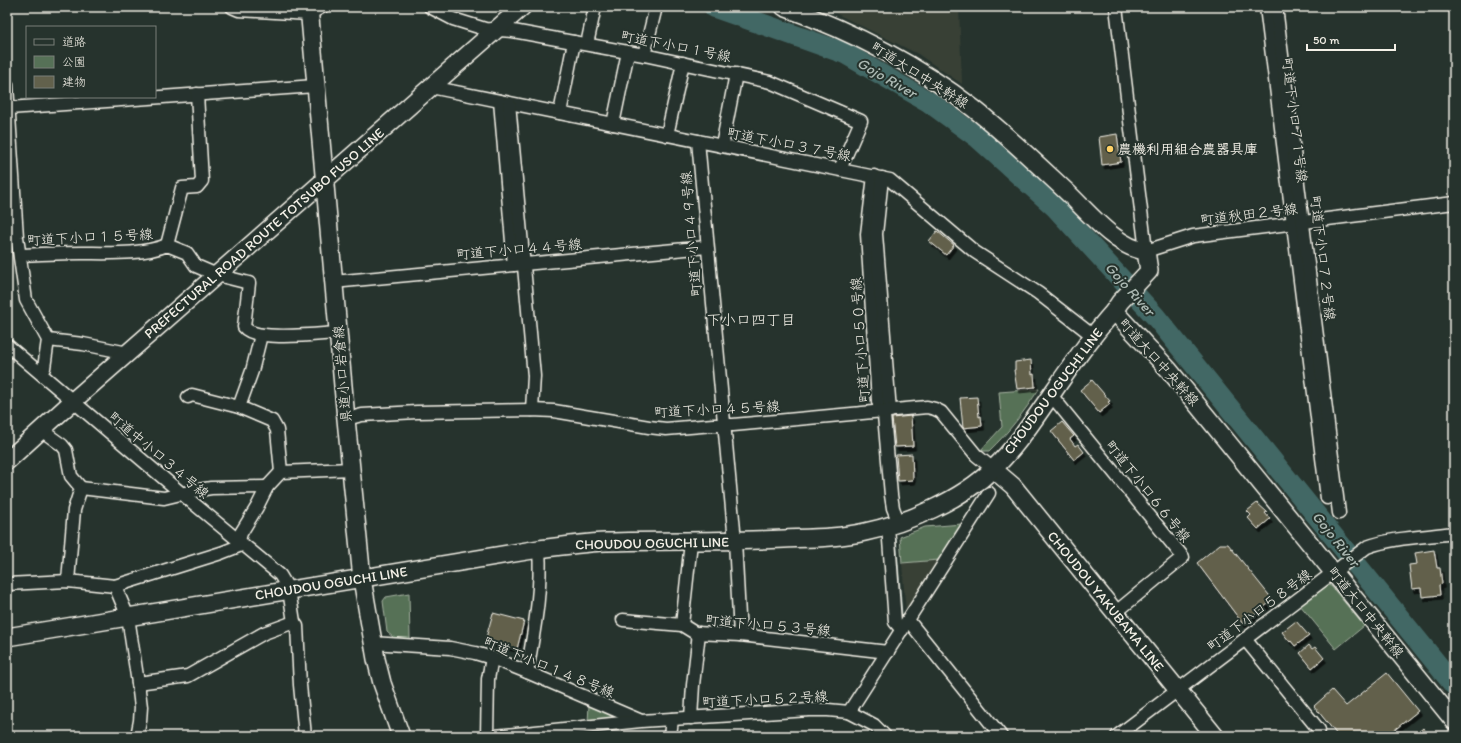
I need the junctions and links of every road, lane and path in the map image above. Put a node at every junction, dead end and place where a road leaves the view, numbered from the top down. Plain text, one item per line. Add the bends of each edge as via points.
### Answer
1 (232, 7) edge
2 (430, 7) edge
3 (522, 7) edge
4 (595, 7) edge
5 (784, 7) edge
6 (1116, 7) edge
7 (1266, 7) edge
8 (1276, 7) edge
9 (246, 9) edge
10 (313, 9) edge
11 (654, 11) dead end
12 (496, 30) junction
13 (574, 42) junction
14 (587, 44) junction
15 (628, 52) junction
16 (644, 55) junction
17 (682, 63) junction
18 (736, 74) junction
19 (7, 85) edge
20 (315, 86) junction
21 (431, 87) junction
22 (196, 94) junction
23 (156, 97) edge
24 (143, 98) edge
25 (504, 102) junction
26 (9, 108) junction
27 (560, 113) junction
28 (613, 124) junction
29 (667, 135) junction
30 (698, 141) junction
31 (722, 146) junction
32 (840, 169) junction
33 (878, 177) junction
34 (324, 181) junction
35 (1454, 203) edge
36 (1298, 223) junction
37 (12, 238) edge
38 (167, 245) junction
39 (707, 247) junction
40 (1146, 252) junction
41 (20, 255) junction
42 (519, 265) junction
43 (217, 275) junction
44 (333, 282) junction
45 (1117, 307) junction
46 (338, 333) junction
47 (261, 335) junction
48 (1092, 336) junction
49 (48, 340) junction
50 (7, 345) edge
51 (128, 353) junction
52 (41, 374) junction
53 (1051, 395) junction
54 (188, 397) dead end
55 (73, 401) junction
56 (239, 407) junction
57 (532, 410) junction
58 (886, 411) junction
59 (346, 419) junction
60 (724, 425) junction
61 (41, 430) junction
62 (7, 461) edge
63 (351, 469) junction
64 (993, 469) junction
65 (281, 472) junction
66 (267, 486) junction
67 (81, 488) junction
68 (181, 493) junction
69 (989, 493) dead end
70 (1327, 498) dead end
71 (1339, 513) dead end
72 (894, 524) junction
73 (1454, 533) edge
74 (239, 540) junction
75 (691, 542) junction
76 (735, 542) junction
77 (539, 548) junction
78 (1337, 571) junction
79 (362, 579) junction
80 (68, 581) junction
81 (7, 584) edge
82 (114, 586) junction
83 (289, 590) junction
84 (1115, 613) junction
85 (128, 618) junction
86 (623, 620) dead end
87 (294, 622) junction
88 (682, 625) junction
89 (905, 625) junction
90 (699, 633) junction
91 (740, 635) junction
92 (7, 637) edge
93 (1245, 639) junction
94 (372, 643) junction
95 (888, 652) junction
96 (492, 658) junction
97 (527, 672) junction
98 (138, 683) junction
99 (1178, 690) junction
100 (849, 712) junction
101 (691, 718) junction
102 (672, 719) junction
103 (641, 721) junction
104 (1454, 721) edge
105 (874, 730) edge
106 (1318, 730) dead end
107 (137, 736) edge
108 (305, 736) edge
109 (400, 736) edge
110 (486, 736) edge
111 (495, 736) edge
112 (670, 736) edge
113 (885, 736) edge
114 (1001, 736) edge
115 (1117, 736) edge
116 (1215, 736) edge

1 - 9 street
2 - 12 street, 町道下小口１号線 via 453,19
3 - 12 street, PREFECTURAL ROAD ROUTE TOTSUBO FUSO LINE
4 - 14 street
5 - 40 street, 町道大口中央幹線 via 867,42 948,90 1014,143 1115,238 1138,251
6 - 40 street
7 - 36 street, 町道下小口７１号線
8 - 36 street, 町道下小口７２号線
9 - 10 street
10 - 20 street, 県道小口岩倉線
11 - 16 street
12 - 13 street, 町道下小口１号線
12 - 21 street, PREFECTURAL ROAD ROUTE TOTSUBO FUSO LINE
13 - 14 street, 町道下小口１号線
13 - 27 street
14 - 15 street, 町道下小口１号線
15 - 16 street, 町道下小口１号線
15 - 28 street
16 - 17 street, 町道下小口１号線
17 - 18 street, 町道下小口１号線
17 - 29 street
18 - 31 street
18 - 32 street, 町道下小口１号線 via 770,82 861,121
19 - 26 street
20 - 22 street
20 - 34 street, 県道小口岩倉線
21 - 25 street, 町道下小口３７号線
21 - 34 street, PREFECTURAL ROAD ROUTE TOTSUBO FUSO LINE
22 - 23 street
22 - 38 street via 202,181 197,187 182,188
24 - 26 street
25 - 27 street, 町道下小口３７号線
25 - 42 street
26 - 37 street
27 - 28 street, 町道下小口３７号線
28 - 29 street, 町道下小口３７号線
29 - 30 street, 町道下小口３７号線
30 - 31 street, 町道下小口３７号線
30 - 39 street, 町道下小口４９号線
31 - 32 street, 町道下小口３７号線
32 - 33 street, 町道下小口３７号線
33 - 48 street, 町道下小口３７号線 via 890,180 975,252 1038,294
33 - 58 street via 876,234
33 - 58 street, 町道下小口５０号線 via 867,234 878,401
34 - 43 street, PREFECTURAL ROAD ROUTE TOTSUBO FUSO LINE
34 - 44 street, 県道小口岩倉線
35 - 36 street, 町道秋田２号線
36 - 40 street, 町道秋田２号線 via 1193,236
36 - 70 street, 町道下小口７１号線
36 - 71 street, 町道下小口７２号線
37 - 41 street
38 - 41 street, 町道下小口１５号線 via 159,249 124,253
38 - 43 street, 町道下小口１５号線 via 188,253 196,266
39 - 42 street, 町道下小口４４号線
39 - 60 street, 町道下小口４９号線
40 - 45 street, 町道大口中央幹線 via 1149,271
41 - 49 street via 26,300
42 - 44 street, 町道下小口４４号線
42 - 57 street via 534,376
43 - 47 street, 町道下小口１５号線 via 249,283 244,327 246,331
43 - 51 street, PREFECTURAL ROAD ROUTE TOTSUBO FUSO LINE
44 - 46 street, 県道小口岩倉線
45 - 48 street, CHOUDOU OGUCHI LINE
45 - 78 street, 町道大口中央幹線
46 - 47 street, 町道下小口１５号線
46 - 59 street, 県道小口岩倉線
47 - 56 street
48 - 53 street, CHOUDOU OGUCHI LINE
49 - 51 street
49 - 52 street
50 - 52 street, 町道中小口３４号線
51 - 55 street, PREFECTURAL ROAD ROUTE TOTSUBO FUSO LINE
52 - 55 street, 町道中小口３４号線
53 - 64 street, CHOUDOU OGUCHI LINE via 1026,433
53 - 84 street, 町道下小口６６号線 via 1183,557
54 - 56 street via 192,395
55 - 61 street, PREFECTURAL ROAD ROUTE TOTSUBO FUSO LINE
55 - 68 street, 町道中小口３４号線
56 - 65 street via 272,421 277,430
57 - 59 street, 町道下小口４５号線 via 393,413
57 - 60 street, 町道下小口４５号線 via 554,411 666,429
58 - 60 street, 町道下小口４５号線
58 - 64 street, 町道下小口４５号線 via 927,407 941,412 976,454
58 - 72 street, 町道下小口５０号線 via 884,415
59 - 63 street, 県道小口岩倉線
60 - 76 street, 町道下小口４９号線
61 - 62 street, PREFECTURAL ROAD ROUTE TOTSUBO FUSO LINE
61 - 67 street via 66,450 71,476
63 - 65 street
63 - 79 street, 県道小口岩倉線
64 - 72 street, CHOUDOU OGUCHI LINE via 976,484 946,501
64 - 84 street, CHOUDOU YAKUBAMA LINE via 1013,486
65 - 66 street
66 - 68 street via 211,488
66 - 74 street
67 - 68 street via 164,498
67 - 80 street via 74,510
68 - 74 street, 町道中小口３４号線
69 - 89 street
72 - 76 street, CHOUDOU OGUCHI LINE via 841,536
72 - 89 street, 町道下小口５０号線 via 895,622
73 - 78 street, 町道下小口５８号線 via 1376,544 1366,548
74 - 82 street via 239,546 221,553
74 - 83 street, 町道中小口３４号線 via 280,575
75 - 76 street, CHOUDOU OGUCHI LINE
75 - 77 street, CHOUDOU OGUCHI LINE via 604,542
75 - 88 street
76 - 91 street, 町道下小口４９号線
77 - 79 street, CHOUDOU OGUCHI LINE
77 - 97 street via 538,609
78 - 93 street, 町道下小口５８号線
78 - 104 street, 町道大口中央幹線
79 - 83 street, CHOUDOU OGUCHI LINE
79 - 94 street, 県道小口岩倉線
80 - 81 street
80 - 82 street
82 - 85 street
83 - 85 street, CHOUDOU OGUCHI LINE
83 - 87 street
84 - 99 street, CHOUDOU YAKUBAMA LINE
85 - 92 street, CHOUDOU OGUCHI LINE
85 - 98 street
86 - 88 street, 町道下小口５３号線
87 - 98 street via 264,633 188,676
87 - 108 street via 298,626
88 - 90 street, 町道下小口５３号線
89 - 95 street
89 - 114 street, 町道下小口５０号線
90 - 91 street, 町道下小口５３号線
90 - 101 street
91 - 95 street, 町道下小口５３号線
93 - 99 street, 町道下小口５８号線
93 - 106 street
94 - 96 street, 町道下小口１４８号線 via 450,648
94 - 109 street, 県道小口岩倉線
95 - 100 street
96 - 97 street, 町道下小口１４８号線
96 - 110 street via 488,679
97 - 103 street, 町道下小口１４８号線
98 - 107 street via 141,707
99 - 115 street, 町道下小口５８号線
99 - 116 street, CHOUDOU YAKUBAMA LINE
100 - 101 street, 町道下小口５２号線 via 809,710
100 - 105 street
101 - 102 street, 町道下小口５２号線
102 - 103 street, 町道下小口５２号線
102 - 112 street
103 - 111 street, 町道下小口５２号線
105 - 113 street

